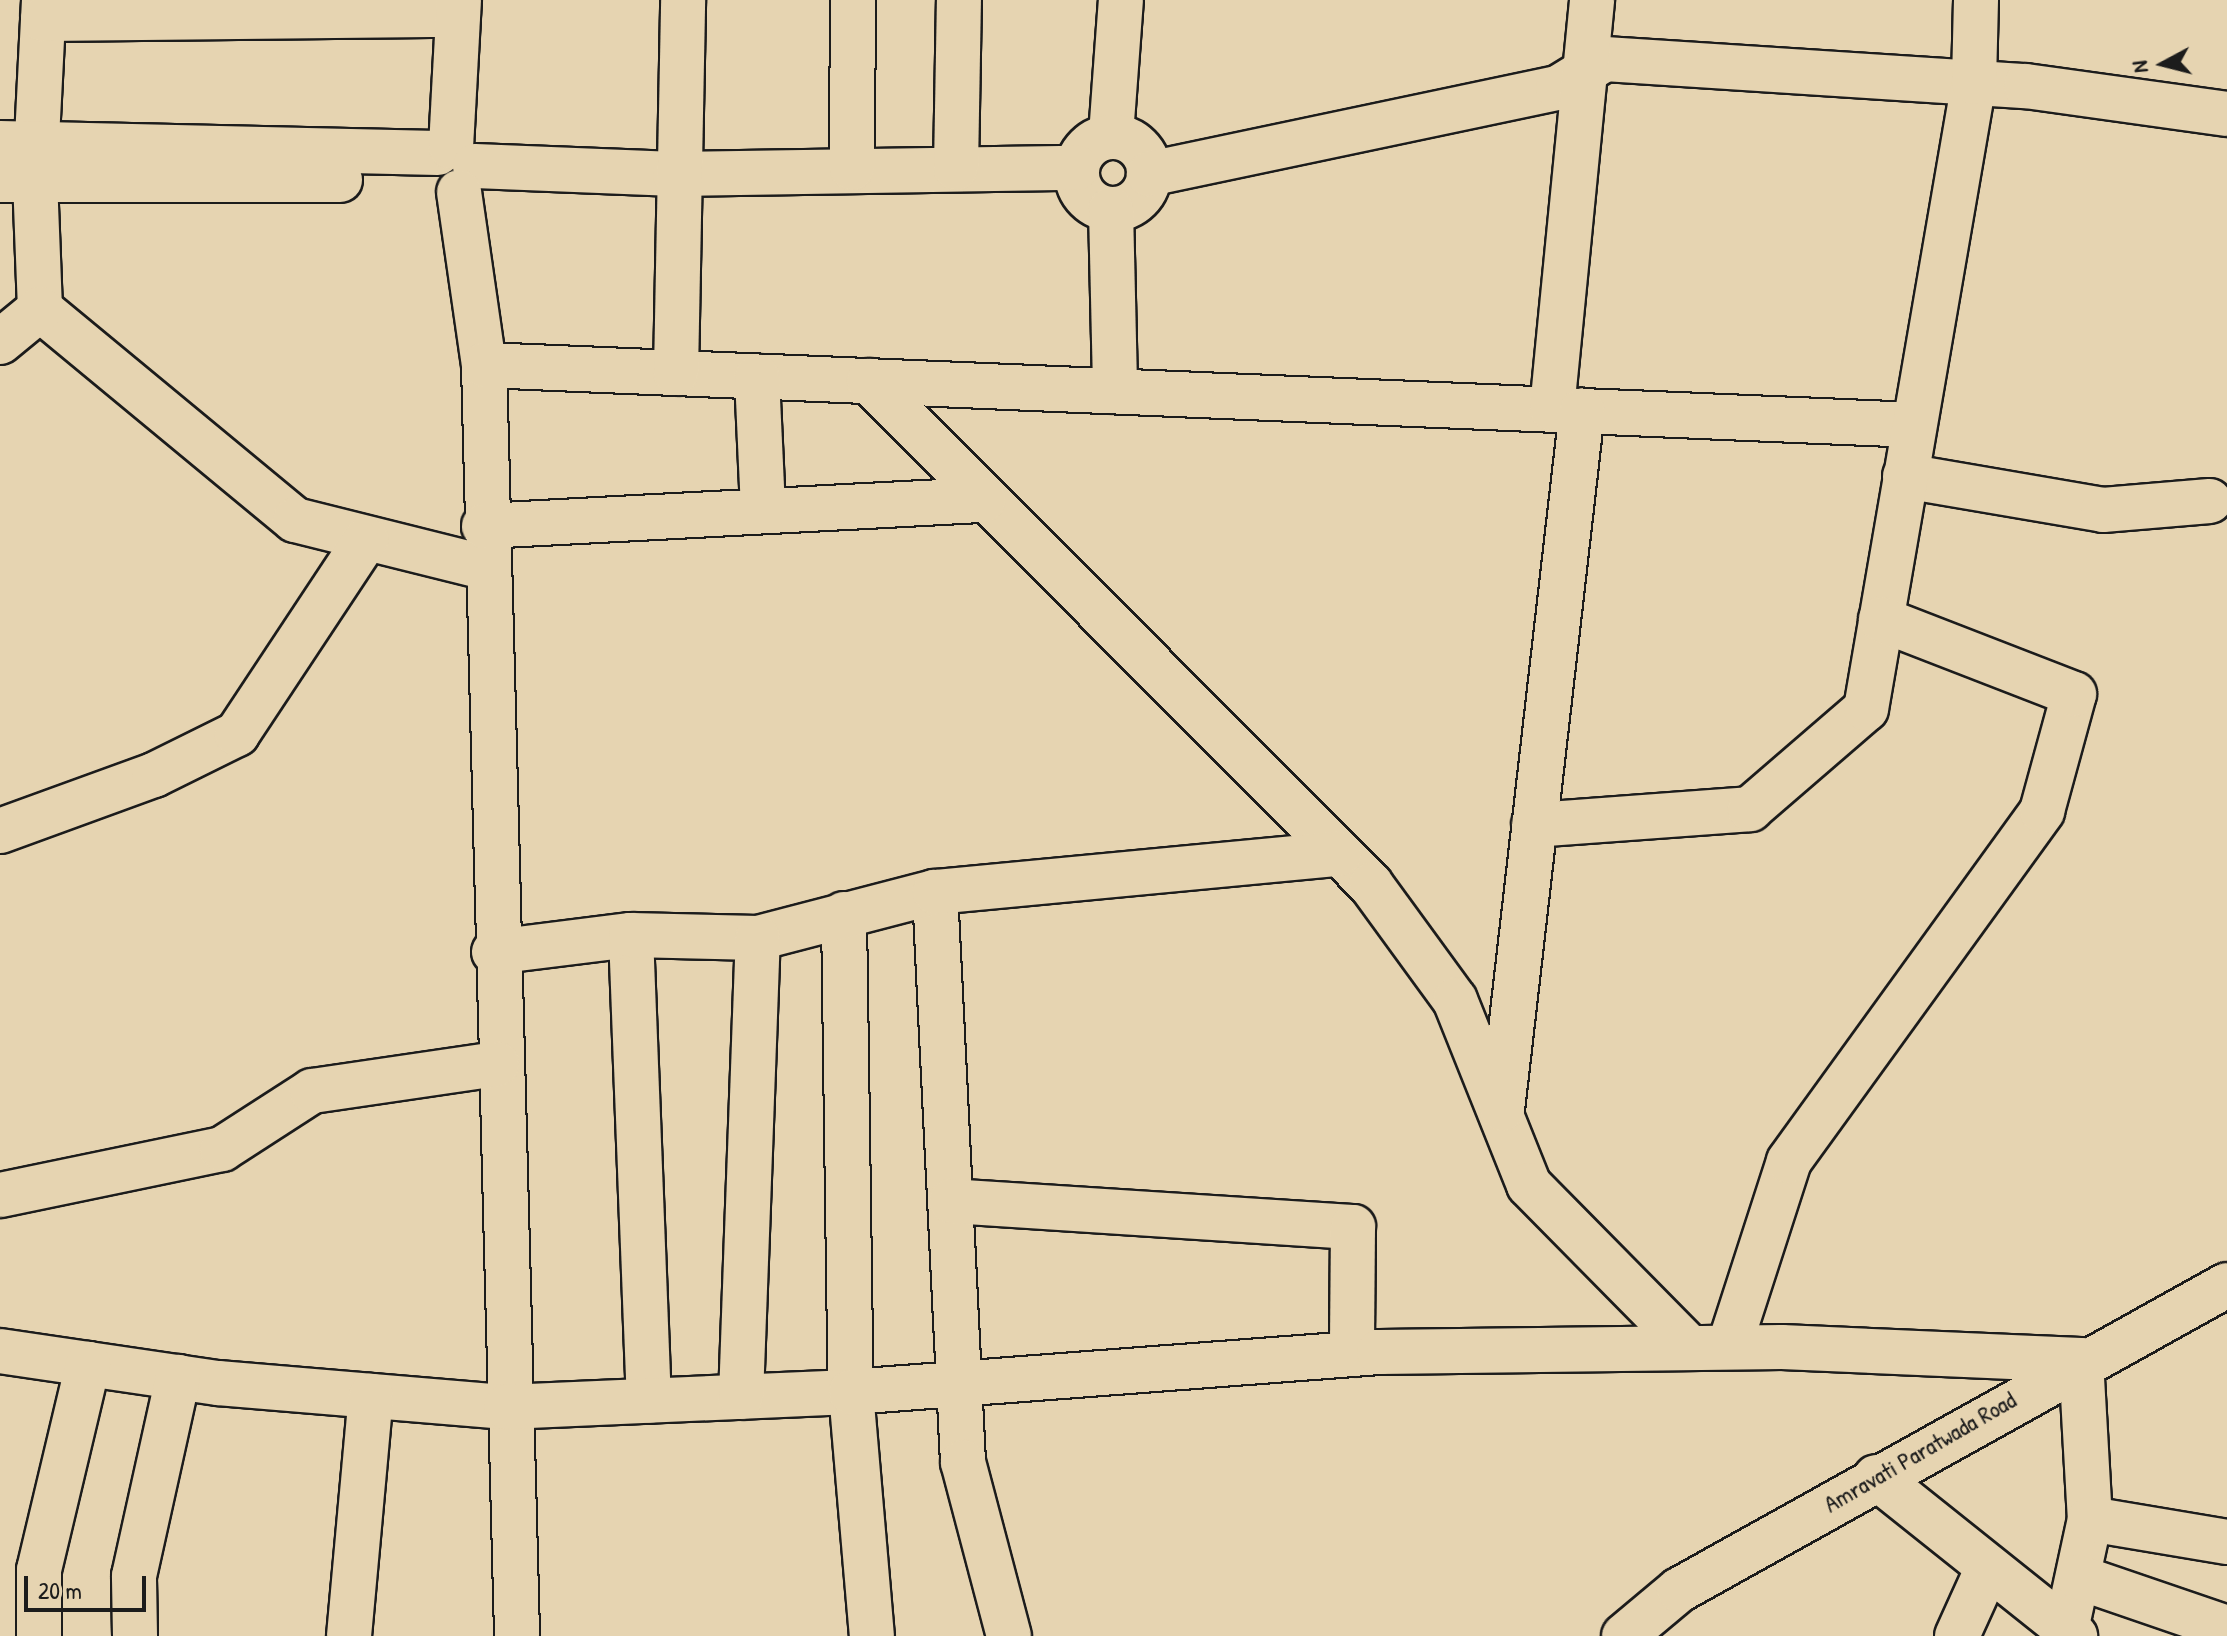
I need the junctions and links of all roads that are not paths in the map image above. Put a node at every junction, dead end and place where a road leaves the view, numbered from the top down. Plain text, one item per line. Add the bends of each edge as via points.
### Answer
1 (683, 0) edge
2 (853, 0) edge
3 (959, 0) edge
4 (1121, 0) edge
5 (1592, 0) edge
6 (1976, 0) edge
7 (458, 8) edge
8 (43, 9) edge
9 (1584, 72) junction
10 (1974, 82) junction
11 (2227, 114) edge
12 (1111, 135) junction
13 (18, 161) edge
14 (452, 168) junction
15 (852, 168) junction
16 (956, 168) junction
17 (1077, 168) junction
18 (675, 174) junction
19 (1149, 174) junction
20 (1111, 209) junction
21 (40, 309) junction
22 (0, 342) edge
23 (484, 365) junction
24 (676, 373) junction
25 (757, 377) junction
26 (869, 381) junction
27 (1115, 391) junction
28 (1567, 410) junction
29 (1914, 425) junction
30 (1905, 476) junction
31 (983, 500) junction
32 (2210, 501) dead end
33 (763, 511) junction
34 (366, 539) junction
35 (484, 547) junction
36 (1881, 619) junction
37 (1534, 825) junction
38 (0, 831) edge
39 (1339, 854) junction
40 (935, 892) junction
41 (844, 914) junction
42 (631, 935) junction
43 (758, 938) junction
44 (494, 952) junction
45 (497, 1064) junction
46 (1501, 1115) junction
47 (0, 1195) edge
48 (951, 1201) junction
49 (2227, 1285) edge
50 (1709, 1348) junction
51 (0, 1351) edge
52 (1352, 1354) junction
53 (2081, 1360) junction
54 (88, 1364) junction
55 (178, 1377) junction
56 (961, 1383) junction
57 (851, 1392) junction
58 (371, 1396) junction
59 (741, 1397) junction
60 (649, 1401) junction
61 (506, 1407) junction
62 (1876, 1477) junction
63 (2090, 1519) junction
64 (2227, 1542) edge
65 (1987, 1570) junction
66 (2078, 1577) junction
67 (2227, 1628) edge
68 (2071, 1633) edge
69 (39, 1636) edge
70 (135, 1636) edge
71 (349, 1636) edge
72 (517, 1636) edge
73 (872, 1636) edge
74 (1009, 1636) edge
75 (1624, 1636) edge
76 (1957, 1636) edge

1 - 18 street
2 - 15 street
3 - 16 street
4 - 12 street
5 - 9 street
6 - 10 street
7 - 8 street
7 - 14 street
8 - 13 street
9 - 10 street via 1605,59
9 - 19 street via 1558,88
9 - 28 street
10 - 11 street
10 - 29 street
12 - 17 street via 1087,146
12 - 19 street via 1134,143
13 - 14 street
13 - 21 street
14 - 18 street
14 - 23 street
15 - 16 street
15 - 18 street
16 - 17 street
17 - 20 street via 1082,192
18 - 24 street
19 - 20 street via 1133,203
20 - 27 street
21 - 22 street
21 - 34 street via 295,520
23 - 24 street
23 - 35 street
24 - 25 street
25 - 26 street
25 - 33 street
26 - 27 street
26 - 31 street
27 - 28 street
28 - 29 street
28 - 37 street
29 - 30 street
30 - 32 street via 2103,510
30 - 36 street
31 - 33 street
31 - 39 street
33 - 35 street
34 - 35 street
34 - 38 street via 237,734 154,775
35 - 44 street
36 - 37 street via 1866,709 1750,809
36 - 50 street via 2074,694 2042,811 1789,1161
37 - 46 street
39 - 40 street
39 - 46 street via 1455,1000
40 - 41 street
40 - 48 street
41 - 43 street
41 - 57 street
42 - 43 street
42 - 44 street
42 - 60 street
43 - 59 street
44 - 45 street
45 - 47 street via 312,1091 222,1149
45 - 61 street
46 - 50 street via 1529,1185
48 - 52 street via 1353,1227
48 - 56 street
49 - 53 street, Amravati Paratwada Road
50 - 52 street
50 - 53 street
51 - 54 street
52 - 56 street
53 - 62 street, Amravati Paratwada Road
53 - 63 street
54 - 55 street
54 - 69 street via 39,1570
55 - 58 street
55 - 70 street via 134,1576
56 - 57 street
56 - 74 street via 969,1496
57 - 59 street
57 - 73 street
58 - 61 street
58 - 71 street
59 - 60 street
60 - 61 street
61 - 72 street
62 - 65 street
62 - 75 street, Amravati Paratwada Road via 1679,1590
63 - 64 street
63 - 66 street
65 - 68 street
65 - 76 street
66 - 67 street
66 - 68 street

